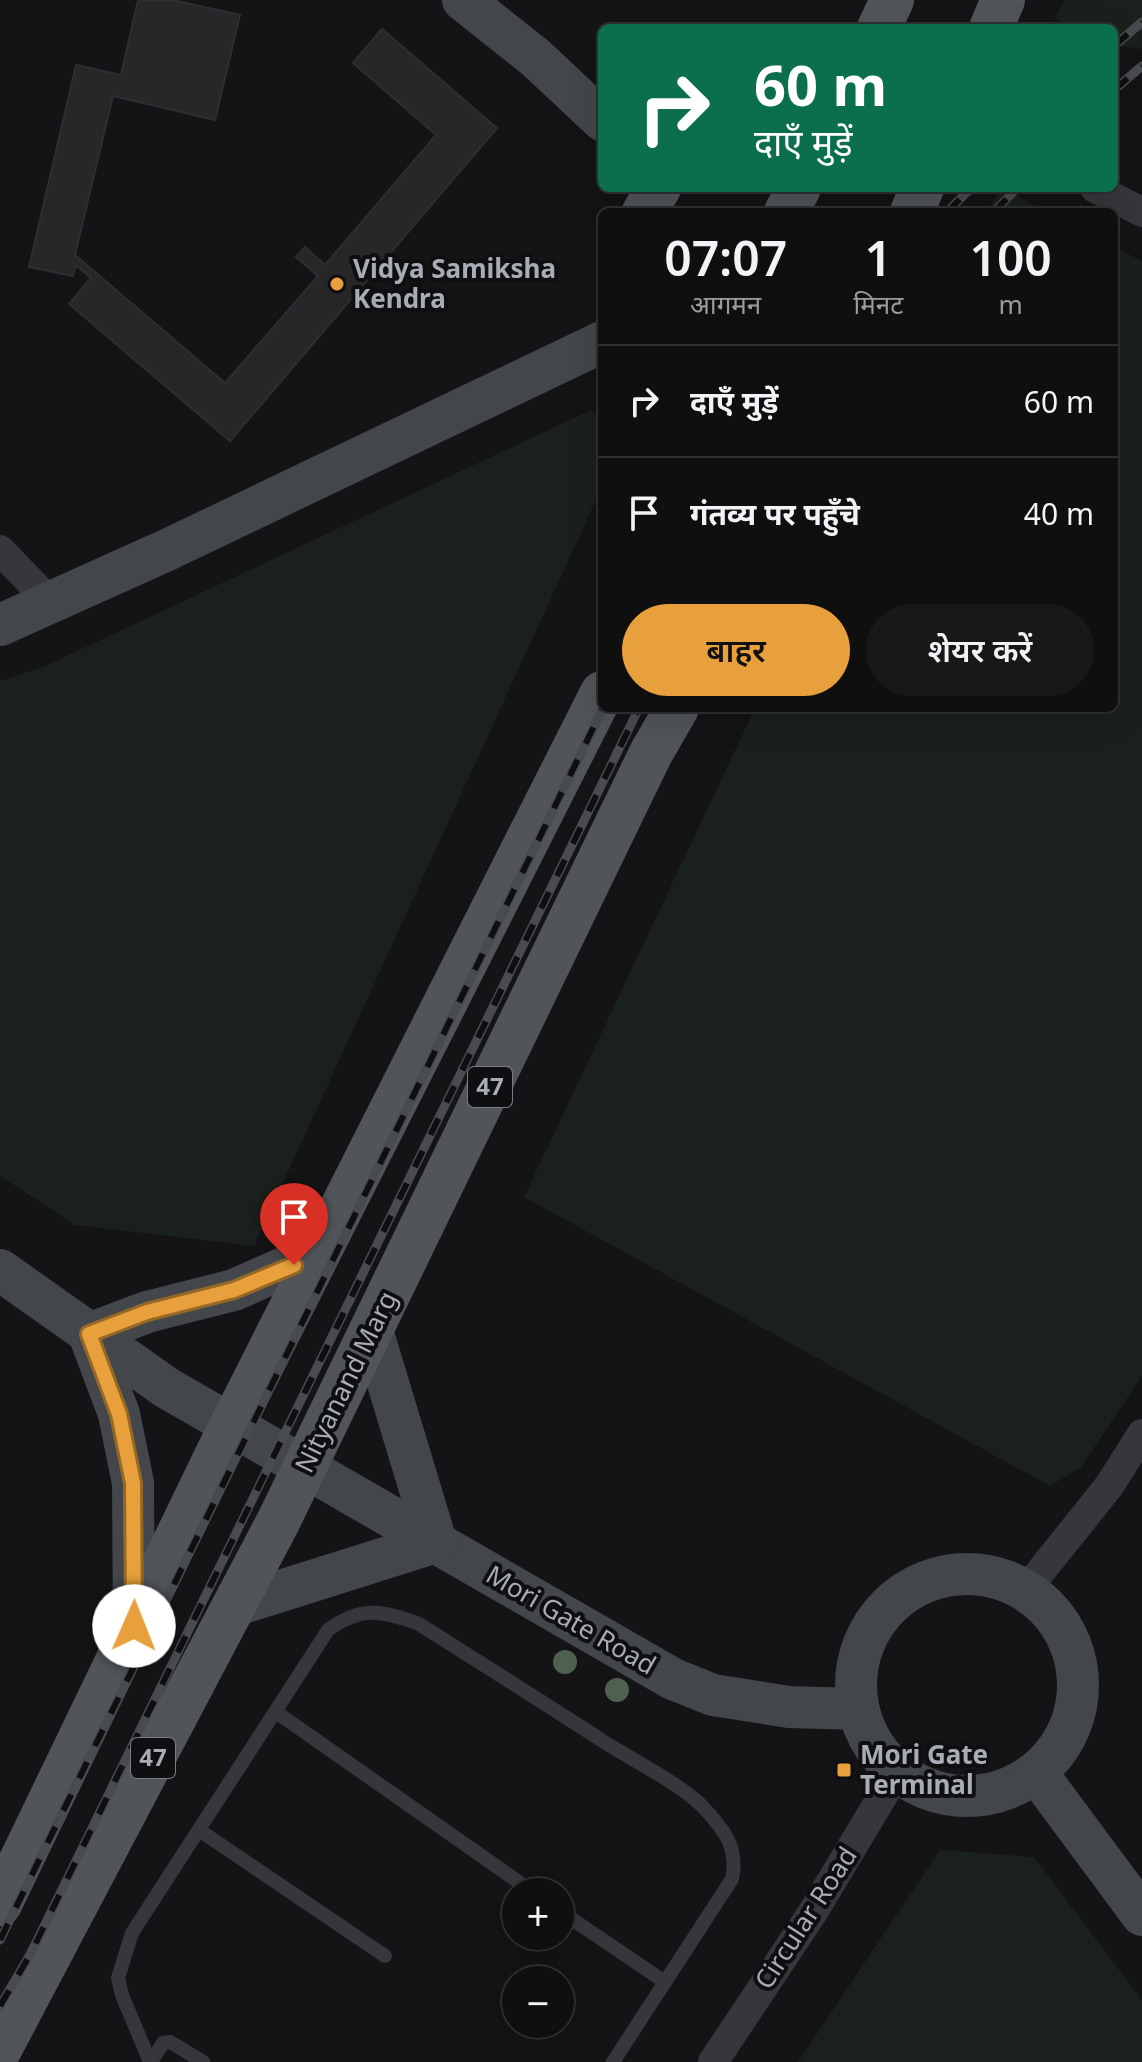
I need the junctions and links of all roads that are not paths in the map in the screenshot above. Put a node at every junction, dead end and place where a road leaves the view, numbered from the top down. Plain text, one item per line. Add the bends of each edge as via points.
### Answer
1 (463, 0) edge
2 (892, 0) edge
3 (1003, 0) edge
4 (881, 24) edge
5 (993, 24) edge
6 (598, 116) edge
7 (1103, 192) edge
8 (1142, 212) edge
9 (598, 344) edge
10 (0, 550) edge
11 (50, 602) junction
12 (0, 625) edge
13 (595, 708) edge
14 (600, 712) edge
15 (675, 712) edge
16 (651, 753) junction
17 (320, 1252) junction
18 (0, 1270) edge
19 (372, 1330) junction
20 (89, 1334) junction
21 (231, 1426) junction
22 (1142, 1434) edge
23 (305, 1467) junction
24 (436, 1542) junction
25 (1025, 1591) junction
26 (233, 1606) junction
27 (134, 1626) junction
28 (858, 1709) junction
29 (276, 1712) junction
30 (897, 1772) junction
31 (1036, 1772) junction
32 (199, 1830) junction
33 (513, 1878) edge
34 (0, 1904) edge
35 (1142, 1915) edge
36 (574, 1920) edge
37 (385, 1956) dead end
38 (665, 1982) junction
39 (0, 2049) edge
40 (150, 2062) edge
41 (203, 2062) edge
42 (613, 2062) edge
43 (713, 2062) edge

1 - 6 street
2 - 4 main road
3 - 5 main road
7 - 8 street
9 - 11 street
10 - 11 street
11 - 12 street
13 - 17 main road
14 - 16 main road
15 - 16 main road, Nityanand Marg / 47
16 - 19 main road, Nityanand Marg / 47
17 - 20 street via 234,1290 147,1312
17 - 21 main road
18 - 20 street, Mori Gate Road
19 - 23 main road, Nityanand Marg / 47
19 - 24 street
20 - 21 street, Mori Gate Road
20 - 27 street via 119,1414 133,1483
21 - 23 street, Mori Gate Road
21 - 27 main road
22 - 25 street via 1109,1486
23 - 24 street, Mori Gate Road
23 - 26 main road, Nityanand Marg / 47
24 - 26 street
24 - 28 street, Mori Gate Road via 673,1679 713,1695 789,1707
25 - 28 street via 995,1578 963,1574 902,1595 879,1617 863,1646 856,1677
25 - 31 street via 1056,1619 1074,1657 1077,1678 1072,1720
26 - 39 main road, Nityanand Marg / 47
27 - 34 main road
28 - 30 street via 872,1744
29 - 32 lane
29 - 33 lane
29 - 38 lane via 328,1630 367,1611 393,1614 419,1624 699,1803 732,1846 736,1862 732,1879
30 - 31 street via 930,1790 967,1797 1003,1790
30 - 43 street, Circular Road via 813,1912
31 - 35 street
32 - 37 lane
32 - 40 lane via 132,1933 118,1978
36 - 38 lane
38 - 42 lane
40 - 41 lane via 163,2043 170,2042

